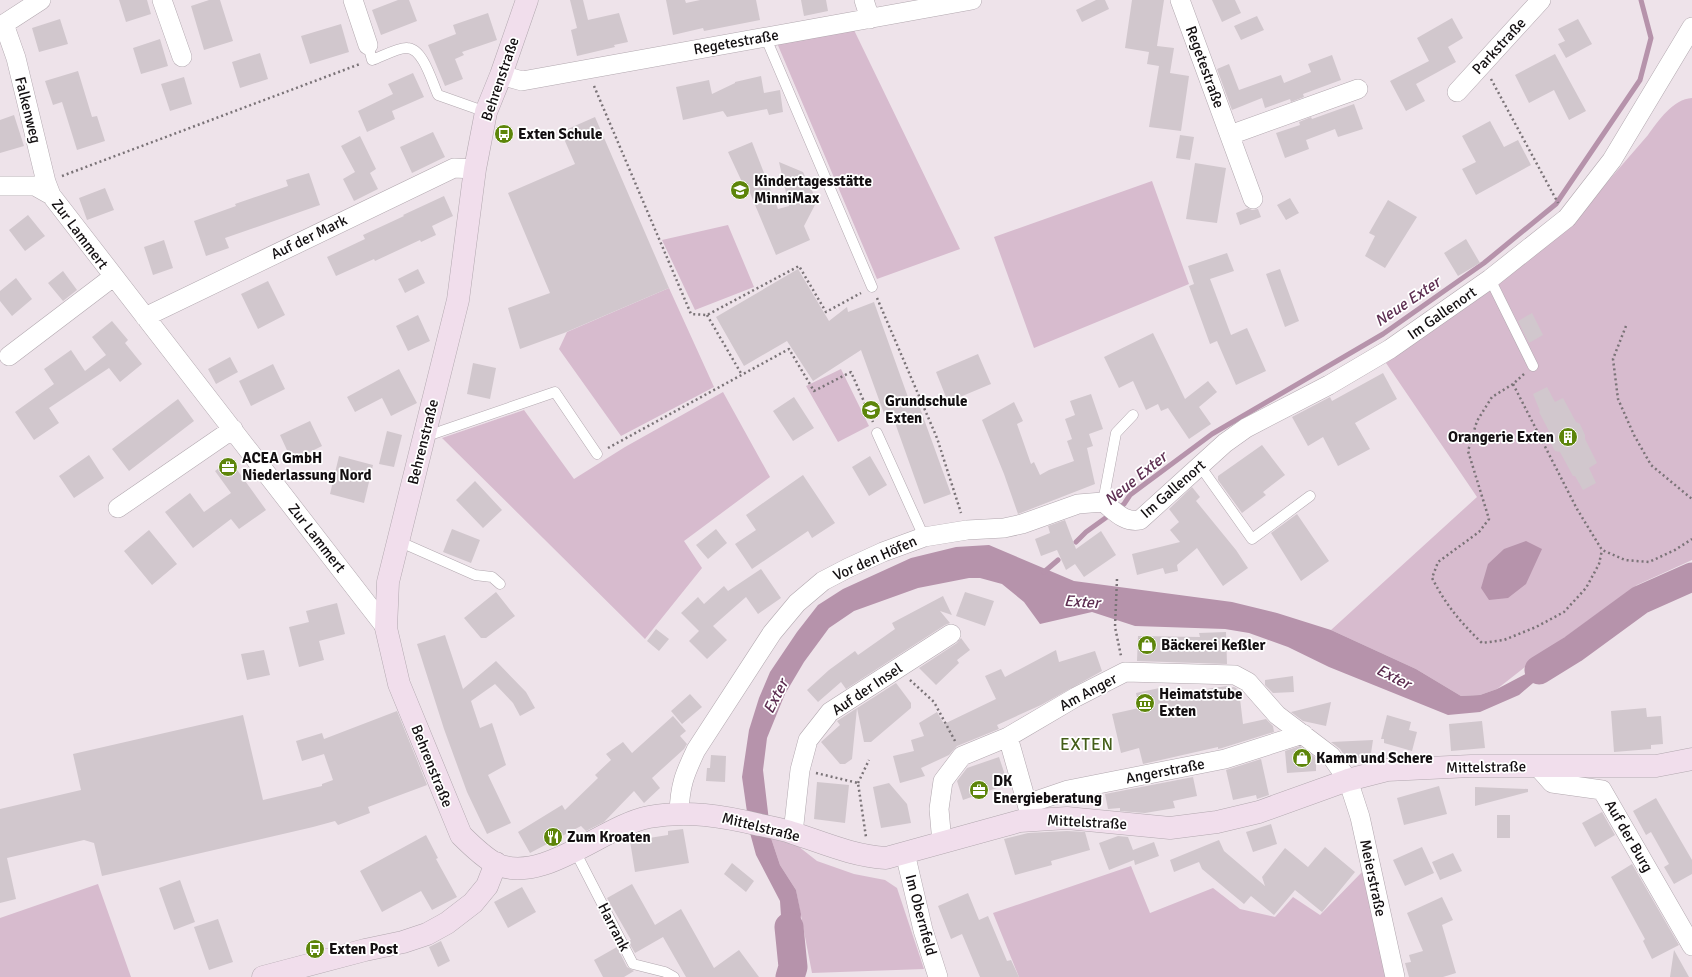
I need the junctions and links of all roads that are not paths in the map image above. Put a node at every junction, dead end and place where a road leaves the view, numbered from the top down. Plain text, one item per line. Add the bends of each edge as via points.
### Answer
1 (41, 0) edge
2 (162, 0) edge
3 (353, 0) edge
4 (527, 0) edge
5 (864, 0) edge
6 (972, 0) edge
7 (1180, 0) edge
8 (1541, 0) edge
9 (870, 19) junction
10 (2, 25) edge
11 (1692, 27) edge
12 (765, 36) junction
13 (370, 52) joint
14 (182, 57) dead end
15 (501, 75) junction
16 (1358, 89) dead end
17 (1457, 92) dead end
18 (486, 112) junction
19 (1230, 135) junction
20 (475, 169) junction
21 (0, 186) edge
22 (49, 189) junction
23 (1253, 199) dead end
24 (113, 277) junction
25 (1490, 279) junction
26 (872, 287) road end
27 (145, 317) junction
28 (9, 356) dead end
29 (1533, 366) road end
30 (1134, 415) dead end
31 (233, 429) junction
32 (876, 430) road end
33 (424, 437) junction
34 (597, 454) road end
35 (1200, 466) junction
36 (1310, 496) dead end
37 (118, 508) dead end
38 (1114, 511) junction
39 (924, 537) junction
40 (398, 541) junction
41 (500, 584) dead end
42 (386, 628) junction
43 (951, 634) dead end
44 (1303, 734) junction
45 (1008, 737) junction
46 (1692, 759) edge
47 (1537, 766) junction
48 (1348, 780) junction
49 (1029, 812) junction
50 (679, 813) junction
51 (791, 832) junction
52 (942, 843) junction
53 (575, 851) junction
54 (905, 853) junction
55 (496, 863) junction
56 (1692, 946) edge
57 (264, 977) edge
58 (674, 977) edge
59 (938, 977) edge
60 (1395, 977) edge

1 - 10 street, Falkenweg
2 - 14 street
3 - 13 street
4 - 15 main road, Behrenstraße
5 - 9 street
6 - 9 street, Regetestraße
7 - 19 street, Regetestraße
8 - 17 street, Parkstraße
9 - 12 street, Regetestraße
10 - 22 street, Falkenweg via 16,58
11 - 25 street, Im Gallenort via 1612,160 1567,218
12 - 15 street, Regetestraße via 522,81
12 - 26 lane
13 - 18 lane via 415,49 421,56 438,95
15 - 18 main road, Behrenstraße
16 - 19 street
18 - 20 main road, Behrenstraße
19 - 23 street, Regetestraße
20 - 27 street, Auf der Mark via 454,168
20 - 33 main road, Behrenstraße via 458,300
21 - 22 street, Zur Lammert via 35,186
22 - 24 street, Zur Lammert
24 - 27 street, Zur Lammert
24 - 28 street, Zur Lammert
25 - 29 lane
25 - 35 street, Im Gallenort via 1363,366 1246,428
27 - 31 street, Zur Lammert
30 - 38 lane via 1116,433
31 - 37 street
31 - 42 street, Zur Lammert
32 - 39 lane
33 - 34 lane via 555,392
33 - 40 main road, Behrenstraße
35 - 36 lane via 1252,539
35 - 38 street, Im Gallenort via 1140,520 1132,521
38 - 39 street, Vor den Höfen via 1095,502 1078,504 1004,528 967,530
39 - 50 street, Vor den Höfen via 883,552 823,581 798,603 772,633 696,750 680,790
40 - 41 lane via 475,575 492,577
40 - 42 main road, Behrenstraße via 388,582
42 - 55 main road, Behrenstraße via 399,684 461,835 475,849
43 - 51 street, Auf der Insel via 830,712 808,740 800,770
44 - 45 street, Am Anger via 1277,715 1248,682 1235,675 1125,672
44 - 48 street, Am Anger via 1331,756
44 - 49 street, Angerstraße via 1225,759 1068,790
45 - 49 street
45 - 52 street, Am Anger via 962,756 943,781 939,809
46 - 47 main road, Mittelstraße via 1656,766
47 - 48 main road, Mittelstraße via 1387,770
47 - 56 street, Auf der Burg via 1552,783 1602,790
48 - 49 main road, Mittelstraße via 1259,812 1217,822 1170,828
48 - 60 street, Meierstraße via 1360,817
49 - 52 main road, Mittelstraße via 1020,820
50 - 51 main road, Mittelstraße via 704,814
50 - 53 main road, Mittelstraße via 647,818 613,831
51 - 54 main road, Mittelstraße via 869,857 886,858
52 - 54 main road, Mittelstraße
53 - 55 main road, Mittelstraße via 534,867 512,868
53 - 58 lane, Harrank via 633,964 665,972
54 - 59 street, Im Obernfeld via 923,930
55 - 57 main road via 487,886 473,903 447,923 427,934

